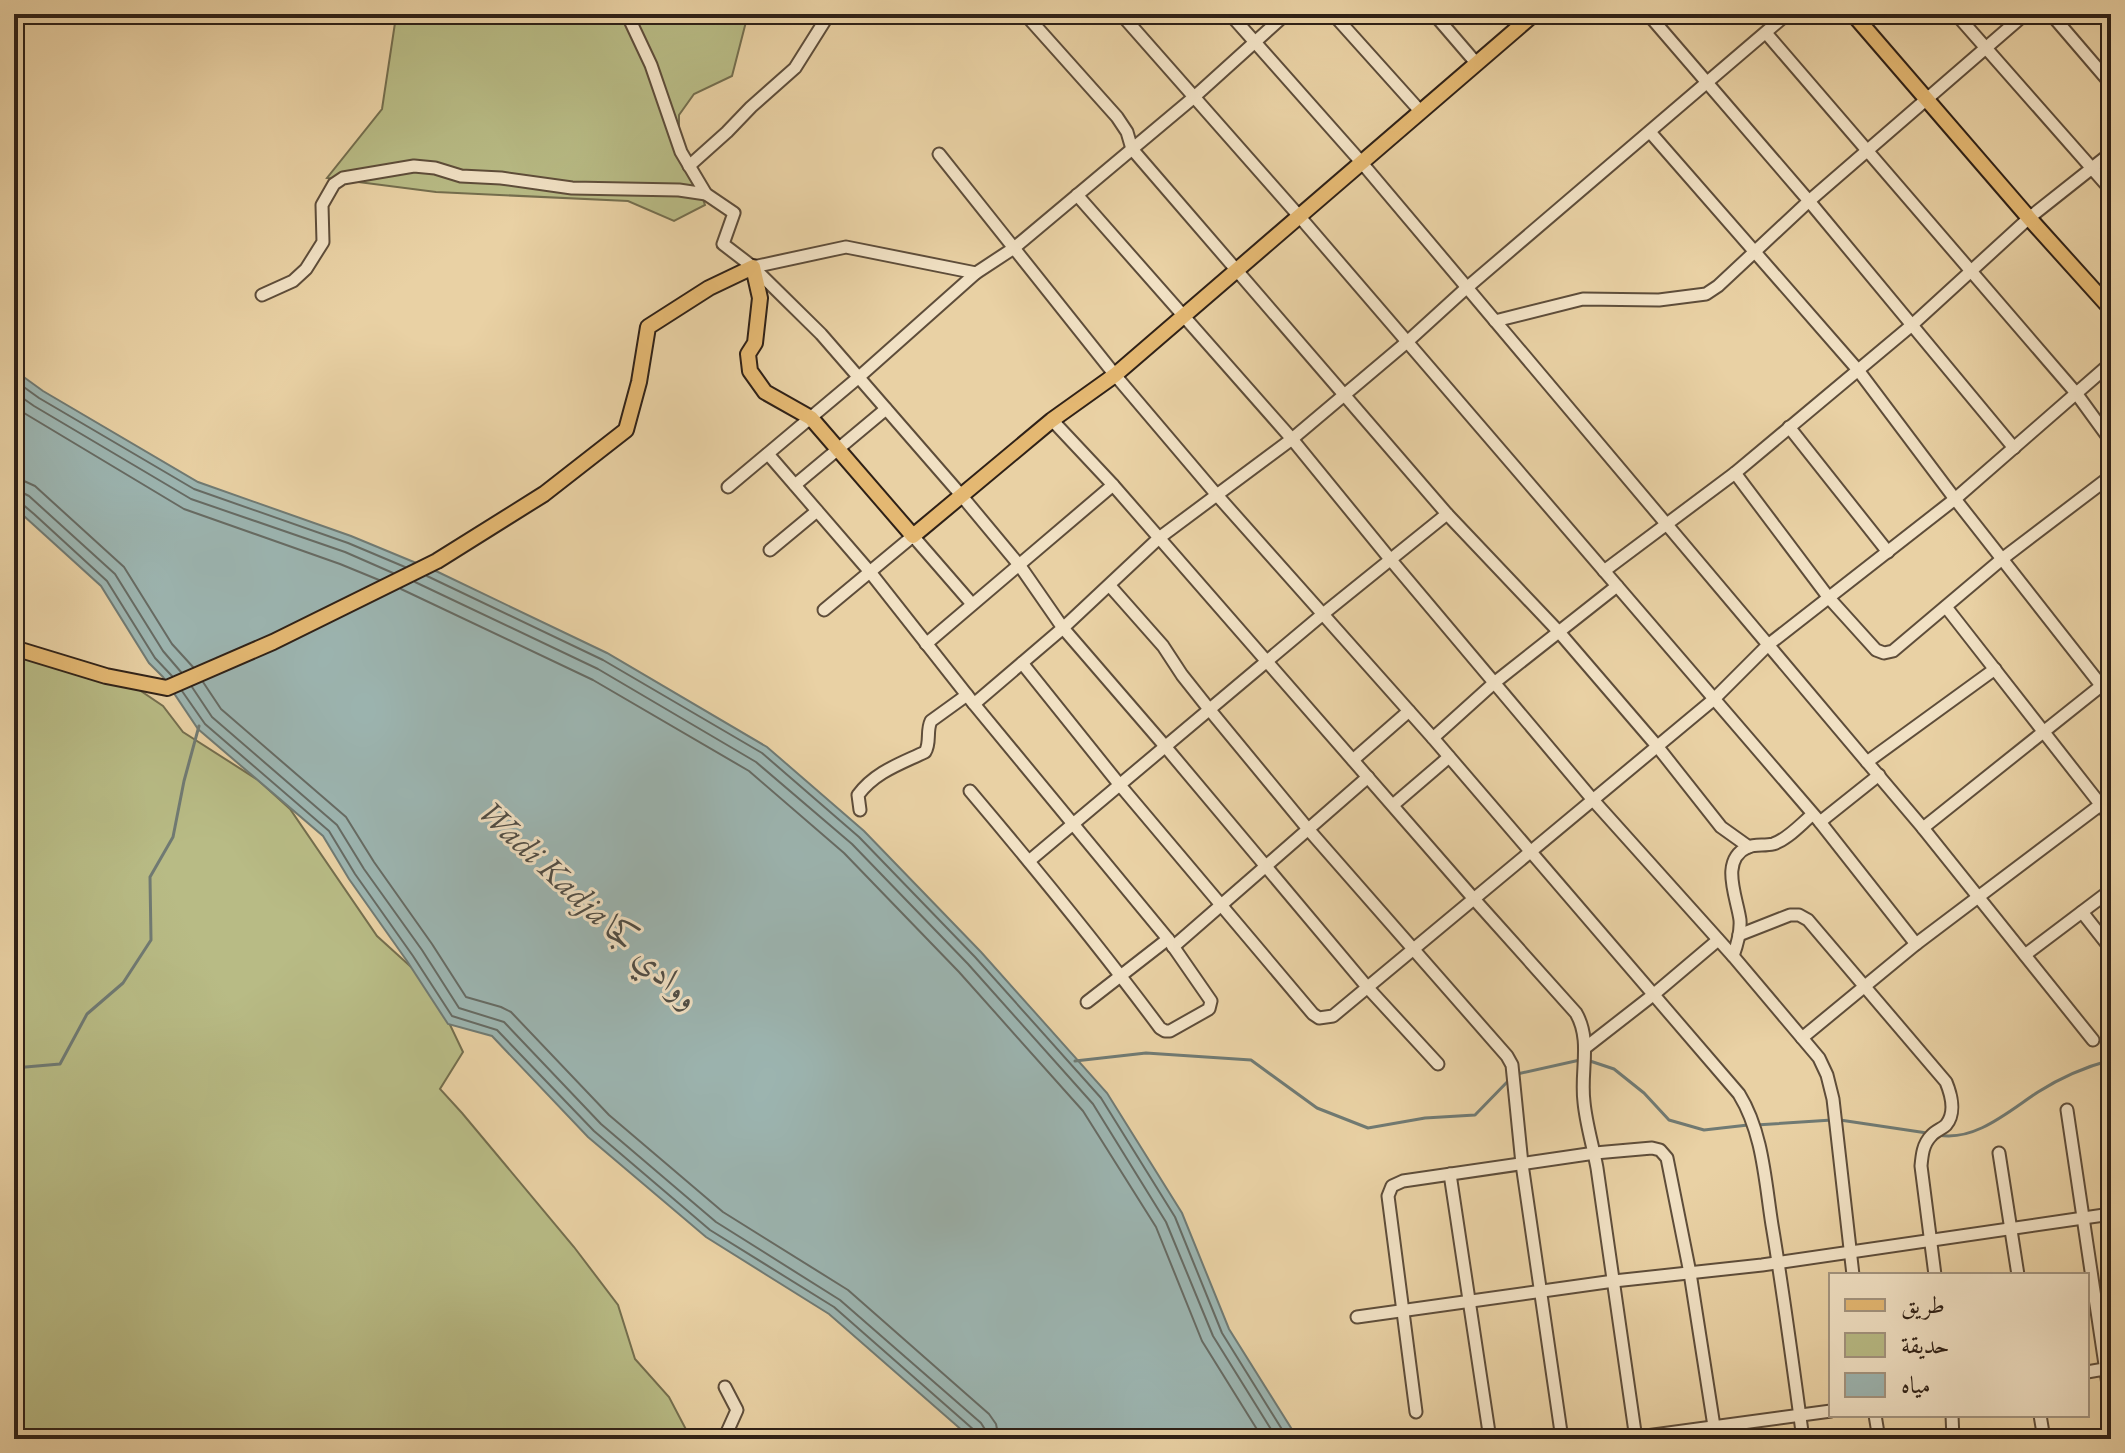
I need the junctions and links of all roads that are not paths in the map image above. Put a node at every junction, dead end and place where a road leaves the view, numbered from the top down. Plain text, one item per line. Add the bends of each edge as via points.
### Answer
1 (627, 14) edge
2 (829, 14) edge
3 (1121, 14) edge
4 (1230, 14) edge
5 (1286, 14) edge
6 (1333, 14) edge
7 (1434, 14) edge
8 (1534, 14) edge
9 (1648, 14) edge
10 (1787, 14) edge
11 (1853, 14) edge
12 (1956, 14) edge
13 (2025, 14) edge
14 (2051, 14) edge
15 (1034, 17) edge
16 (1766, 33) junction
17 (1255, 42) junction
18 (1985, 47) junction
19 (1477, 64) junction
20 (1708, 83) junction
21 (2111, 84) edge
22 (1193, 98) junction
23 (1927, 99) junction
24 (1421, 112) junction
25 (1650, 132) junction
26 (1132, 149) junction
27 (1867, 153) junction
28 (2111, 153) edge
29 (939, 154) dead end
30 (1362, 163) junction
31 (689, 166) junction
32 (2093, 169) junction
33 (2111, 190) edge
34 (706, 194) junction
35 (1077, 195) junction
36 (1809, 201) junction
37 (1299, 216) junction
38 (2029, 218) junction
39 (1014, 248) junction
40 (1755, 251) junction
41 (753, 267) junction
42 (1235, 270) junction
43 (1971, 270) junction
44 (976, 273) junction
45 (1467, 287) junction
46 (262, 295) dead end
47 (2111, 309) edge
48 (1183, 315) junction
49 (1495, 321) junction
50 (1912, 325) junction
51 (1407, 342) junction
52 (2111, 363) edge
53 (1858, 370) junction
54 (1115, 375) junction
55 (859, 377) junction
56 (2076, 393) junction
57 (1343, 394) junction
58 (886, 409) junction
59 (811, 418) junction
60 (1052, 420) junction
61 (1789, 427) junction
62 (1292, 439) junction
63 (2111, 444) edge
64 (2014, 448) junction
65 (839, 450) junction
66 (768, 454) junction
67 (1735, 473) junction
68 (2111, 476) edge
69 (795, 485) junction
70 (1113, 485) junction
71 (728, 487) dead end
72 (1216, 494) junction
73 (961, 495) junction
74 (1955, 499) junction
75 (817, 511) junction
76 (1447, 514) junction
77 (1667, 524) junction
78 (913, 536) junction
79 (1159, 538) junction
80 (770, 550) dead end
81 (1888, 552) junction
82 (1390, 559) junction
83 (2002, 559) junction
84 (1020, 566) junction
85 (1604, 571) junction
86 (870, 572) junction
87 (1110, 586) junction
88 (1617, 586) junction
89 (1829, 598) junction
90 (972, 604) junction
91 (1946, 607) junction
92 (824, 610) dead end
93 (1323, 614) junction
94 (1063, 628) junction
95 (1559, 632) junction
96 (926, 644) junction
97 (1768, 645) junction
98 (14, 648) edge
99 (1268, 662) junction
100 (1022, 663) junction
101 (1995, 669) junction
102 (2106, 682) edge
103 (1494, 683) junction
104 (2111, 698) edge
105 (970, 700) junction
106 (1713, 700) junction
107 (1209, 709) junction
108 (1409, 711) junction
109 (2045, 731) junction
110 (1433, 738) junction
111 (1164, 745) junction
112 (1657, 746) junction
113 (1449, 757) junction
114 (1353, 760) junction
115 (1867, 762) junction
116 (1879, 775) junction
117 (1368, 777) junction
118 (1119, 784) junction
119 (970, 791) dead end
120 (1593, 800) junction
121 (1393, 805) junction
122 (2100, 805) junction
123 (860, 810) dead end
124 (2111, 818) edge
125 (1816, 819) junction
126 (1073, 823) junction
127 (1923, 828) junction
128 (1308, 829) junction
129 (1749, 847) junction
130 (1531, 852) junction
131 (1029, 861) junction
132 (1265, 866) junction
133 (2111, 890) edge
134 (1978, 896) junction
135 (1474, 899) junction
136 (1221, 905) junction
137 (2082, 912) junction
138 (1739, 935) junction
139 (1718, 940) junction
140 (1170, 943) junction
141 (1916, 944) junction
142 (1415, 949) junction
143 (2111, 949) edge
144 (2025, 955) junction
145 (1733, 956) junction
146 (1122, 976) junction
147 (1864, 987) junction
148 (1368, 988) junction
149 (1653, 995) junction
150 (1087, 1002) dead end
151 (1802, 1038) junction
152 (2093, 1040) dead end
153 (1585, 1048) junction
154 (1438, 1064) dead end
155 (2067, 1110) dead end
156 (1595, 1153) junction
157 (1999, 1153) dead end
158 (1522, 1164) junction
159 (1450, 1174) junction
160 (2111, 1214) edge
161 (2083, 1218) junction
162 (2011, 1228) junction
163 (1930, 1240) junction
164 (1850, 1252) junction
165 (1778, 1263) junction
166 (1690, 1273) junction
167 (1853, 1273) edge
168 (1935, 1273) edge
169 (2018, 1273) edge
170 (1614, 1281) junction
171 (1542, 1291) junction
172 (1470, 1302) junction
173 (1403, 1312) junction
174 (1357, 1317) dead end
175 (2108, 1368) edge
176 (725, 1387) dead end
177 (2111, 1405) edge
178 (1829, 1411) edge
179 (1416, 1412) dead end
180 (1799, 1415) junction
181 (1875, 1417) edge
182 (1952, 1417) edge
183 (2040, 1417) edge
184 (1715, 1433) edge
185 (1632, 1438) edge
186 (724, 1439) edge
187 (1490, 1439) edge
188 (1562, 1439) edge
189 (1803, 1439) edge
190 (1879, 1439) edge
191 (1953, 1439) edge
192 (2044, 1439) edge

1 - 31 street
2 - 31 street via 795,68
3 - 22 street
4 - 17 street
5 - 17 street
6 - 24 street
7 - 19 street
8 - 19 main road
9 - 20 street
10 - 16 street
11 - 23 main road
12 - 18 street
13 - 18 street
14 - 21 street
15 - 26 street via 1117,117
16 - 20 street
16 - 27 street
17 - 22 street
17 - 30 street
18 - 23 street
18 - 32 street
19 - 24 main road
20 - 25 street
20 - 36 street
22 - 26 street
22 - 37 street
23 - 27 street
23 - 38 main road
24 - 30 main road
25 - 40 street
25 - 45 street
26 - 35 street
26 - 42 street
27 - 36 street
27 - 43 street
28 - 32 street
29 - 39 street
30 - 37 main road
30 - 45 street
31 - 34 street
32 - 33 street
32 - 38 street
34 - 41 street via 734,213 723,244
34 - 46 street via 572,188 461,176 426,166 343,178 322,205 323,242 306,269
35 - 39 street
35 - 48 street
36 - 40 street
36 - 50 street
37 - 42 main road
37 - 51 street
38 - 43 street
38 - 47 main road
39 - 44 street
39 - 54 street
40 - 49 street via 1706,294 1659,300 1583,299
40 - 53 street
41 - 44 street via 846,247
41 - 55 street
41 - 59 main road via 760,298 755,343 748,354 750,371 765,392
41 - 98 main road via 648,327 626,430 544,494 437,561 167,688
42 - 48 main road
42 - 57 street
43 - 50 street
43 - 56 street
44 - 55 street
45 - 49 street
45 - 51 street
48 - 54 main road
48 - 62 street
49 - 77 street
50 - 53 street
50 - 64 street
51 - 57 street
51 - 85 street
52 - 56 street
53 - 61 street
53 - 74 street
54 - 60 main road
54 - 72 street
55 - 58 street
55 - 59 street
56 - 63 street
56 - 64 street
57 - 62 street
57 - 76 street
58 - 65 street
58 - 73 street
59 - 65 main road
59 - 66 street
60 - 70 street
60 - 73 main road
61 - 67 street
61 - 81 street
62 - 72 street
62 - 82 street
64 - 74 street
65 - 69 street
65 - 78 main road
66 - 69 street
66 - 71 street
67 - 77 street
67 - 89 street
68 - 83 street
69 - 75 street
70 - 79 street
70 - 84 street
72 - 79 street
72 - 93 street
73 - 78 main road
73 - 84 street
74 - 81 street
74 - 83 street
75 - 80 street
75 - 86 street
76 - 82 street
76 - 95 street
77 - 85 street
77 - 97 street
78 - 86 street
78 - 90 street
79 - 87 street
79 - 99 street
81 - 89 street
82 - 93 street
82 - 103 street
83 - 91 street
83 - 102 street
84 - 90 street
84 - 94 street
85 - 88 street
86 - 92 street
86 - 96 street
87 - 94 street
87 - 107 street
88 - 95 street
88 - 106 street
89 - 91 street via 1884,653
89 - 97 street
90 - 96 street
91 - 101 street
93 - 99 street
93 - 108 street
94 - 100 street
94 - 111 street
95 - 103 street
95 - 112 street
96 - 105 street
97 - 106 street
97 - 115 street
99 - 107 street
99 - 114 street
100 - 105 street
100 - 118 street
101 - 109 street
101 - 115 street
102 - 104 street
102 - 109 street
103 - 110 street
103 - 120 street
105 - 123 street via 931,721 925,752 866,785 858,795
105 - 126 street
106 - 112 street
106 - 125 street
107 - 111 street
107 - 128 street
108 - 110 street
108 - 114 street
109 - 122 street
109 - 127 street
110 - 113 street
111 - 118 street
111 - 132 street
112 - 120 street
112 - 129 street via 1721,827
113 - 121 street
113 - 130 street
114 - 117 street
115 - 116 street
116 - 125 street
116 - 127 street
117 - 121 street
117 - 128 street
118 - 126 street
118 - 136 street
119 - 131 street
120 - 130 street
120 - 139 street
121 - 135 street
122 - 124 street
122 - 134 street
125 - 129 street via 1774,844
125 - 141 street
126 - 131 street
126 - 140 street
127 - 134 street
128 - 132 street
128 - 142 street
129 - 138 street via 1734,858 1731,870
130 - 135 street
130 - 149 street
131 - 146 street
132 - 136 street
132 - 148 street
133 - 137 street
134 - 141 street
134 - 144 street
135 - 142 street
135 - 153 street via 1576,1013
136 - 140 street
136 - 148 street via 1319,1018 1333,1016
137 - 143 street
137 - 144 street
138 - 145 street
138 - 147 street via 1799,915
139 - 145 street
139 - 149 street
140 - 146 street
140 - 146 street via 1211,1001 1209,1009 1165,1031
141 - 147 street
142 - 148 street
142 - 158 street via 1512,1065
144 - 152 street
145 - 151 street
146 - 150 street
147 - 151 street
147 - 163 street via 1946,1082 1951,1097 1946,1126 1923,1148
148 - 154 street
149 - 153 street
149 - 165 street via 1750,1111
151 - 164 street via 1819,1058 1833,1099
153 - 156 street via 1582,1083
155 - 161 street
156 - 158 street
156 - 166 street via 1652,1148 1667,1158
156 - 170 street
157 - 162 street
158 - 159 street
158 - 171 street
159 - 172 street
159 - 173 street via 1403,1181 1392,1186 1388,1196
160 - 161 street
161 - 162 street
161 - 175 street
162 - 163 street
162 - 169 street
163 - 164 street
163 - 168 street
164 - 165 street
164 - 167 street
165 - 166 street
165 - 180 street
166 - 170 street
166 - 184 street
170 - 171 street
170 - 185 street
171 - 172 street
171 - 188 street
172 - 173 street
172 - 187 street
173 - 174 street
173 - 179 street
175 - 177 street
176 - 186 street via 737,1410
178 - 180 street
180 - 184 street
180 - 189 street
181 - 190 street
182 - 191 street
183 - 192 street
184 - 185 street

